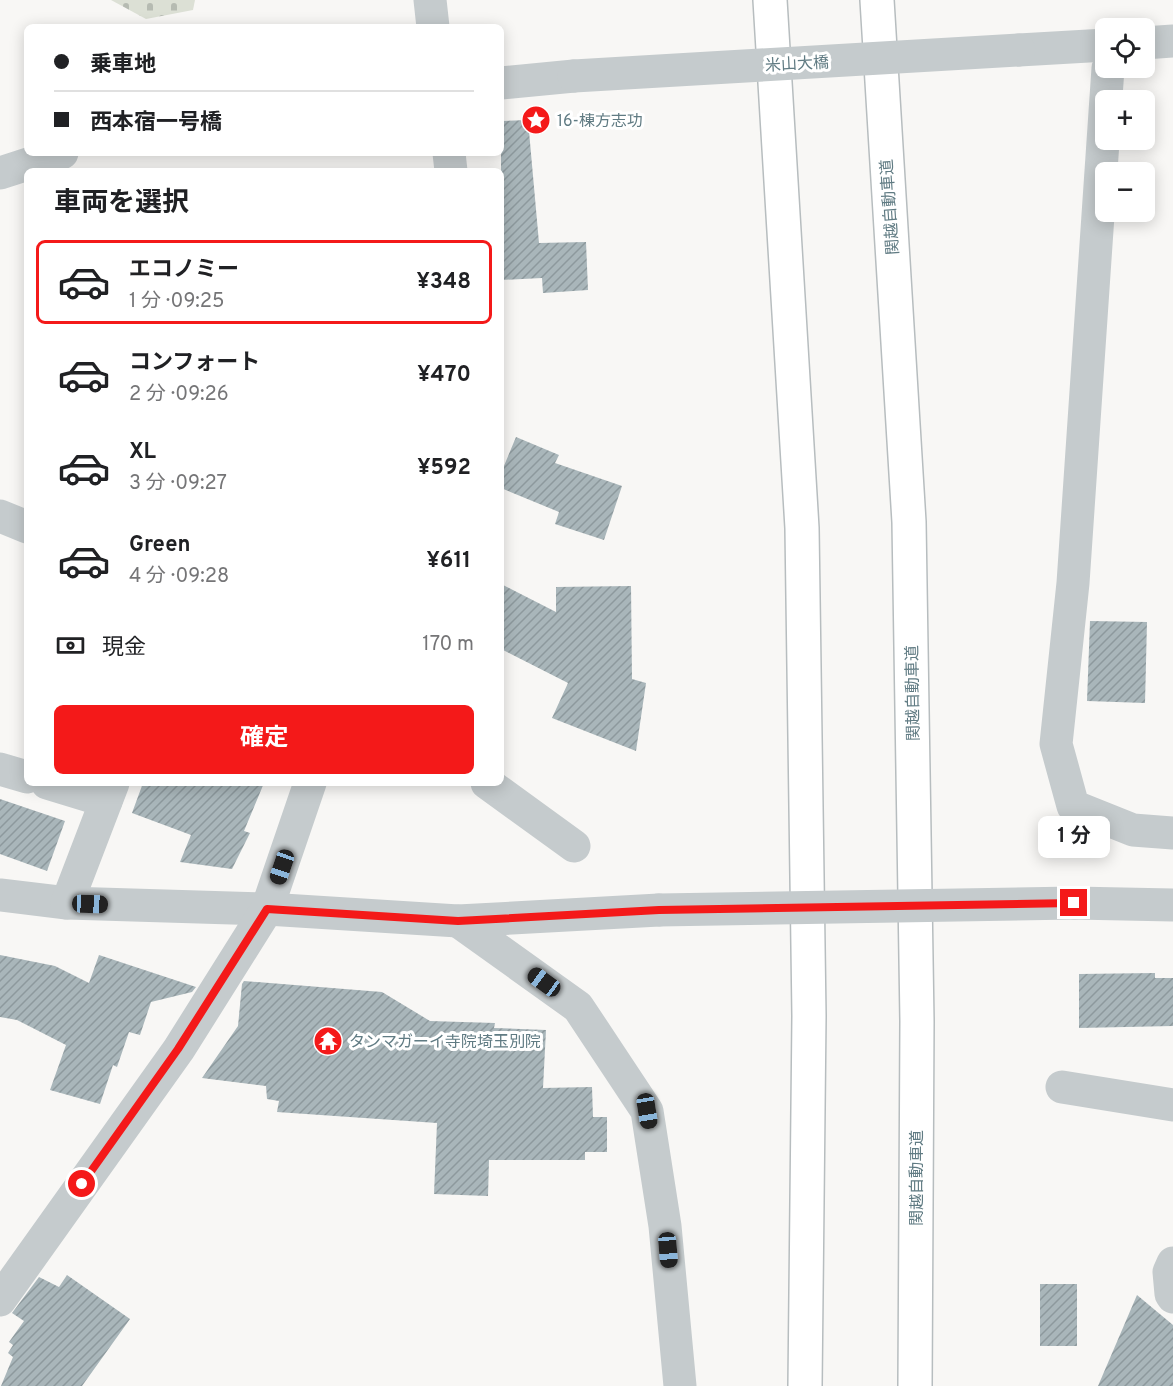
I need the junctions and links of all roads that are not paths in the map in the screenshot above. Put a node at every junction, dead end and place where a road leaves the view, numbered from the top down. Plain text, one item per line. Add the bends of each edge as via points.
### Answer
1 (430, 0) edge
2 (770, 0) edge
3 (877, 0) edge
4 (434, 24) edge
5 (1173, 41) edge
6 (1155, 42) edge
7 (1095, 46) edge
8 (1107, 78) edge
9 (504, 83) edge
10 (53, 156) edge
11 (0, 173) edge
12 (0, 516) edge
13 (24, 525) edge
14 (0, 769) edge
15 (24, 776) edge
16 (68, 786) edge
17 (309, 786) edge
18 (491, 786) edge
19 (109, 792) edge
20 (1173, 833) edge
21 (574, 846) dead end
22 (0, 895) edge
23 (68, 903) junction
24 (1173, 905) edge
25 (267, 909) junction
26 (458, 921) junction
27 (1062, 1087) dead end
28 (1173, 1105) edge
29 (1173, 1263) edge
30 (1173, 1296) edge
31 (0, 1300) edge
32 (680, 1386) edge
33 (805, 1386) edge
34 (915, 1386) edge

1 - 4 street
2 - 33 highway via 802,540 809,1016
3 - 34 highway, 関越自動車道 via 909,522 917,1021
5 - 6 street
7 - 9 street, 米山大橋, bridge
8 - 20 street via 1073,583 1056,744 1073,806 1132,830
10 - 11 street
12 - 13 street
14 - 15 street
16 - 19 street
17 - 25 street
18 - 21 street
19 - 23 street
22 - 23 street
23 - 25 street
24 - 26 street, bridge via 659,910
25 - 26 street
25 - 31 street via 178,1049
26 - 32 street via 578,1007 647,1111 665,1226
27 - 28 street
29 - 30 street via 1169,1272

